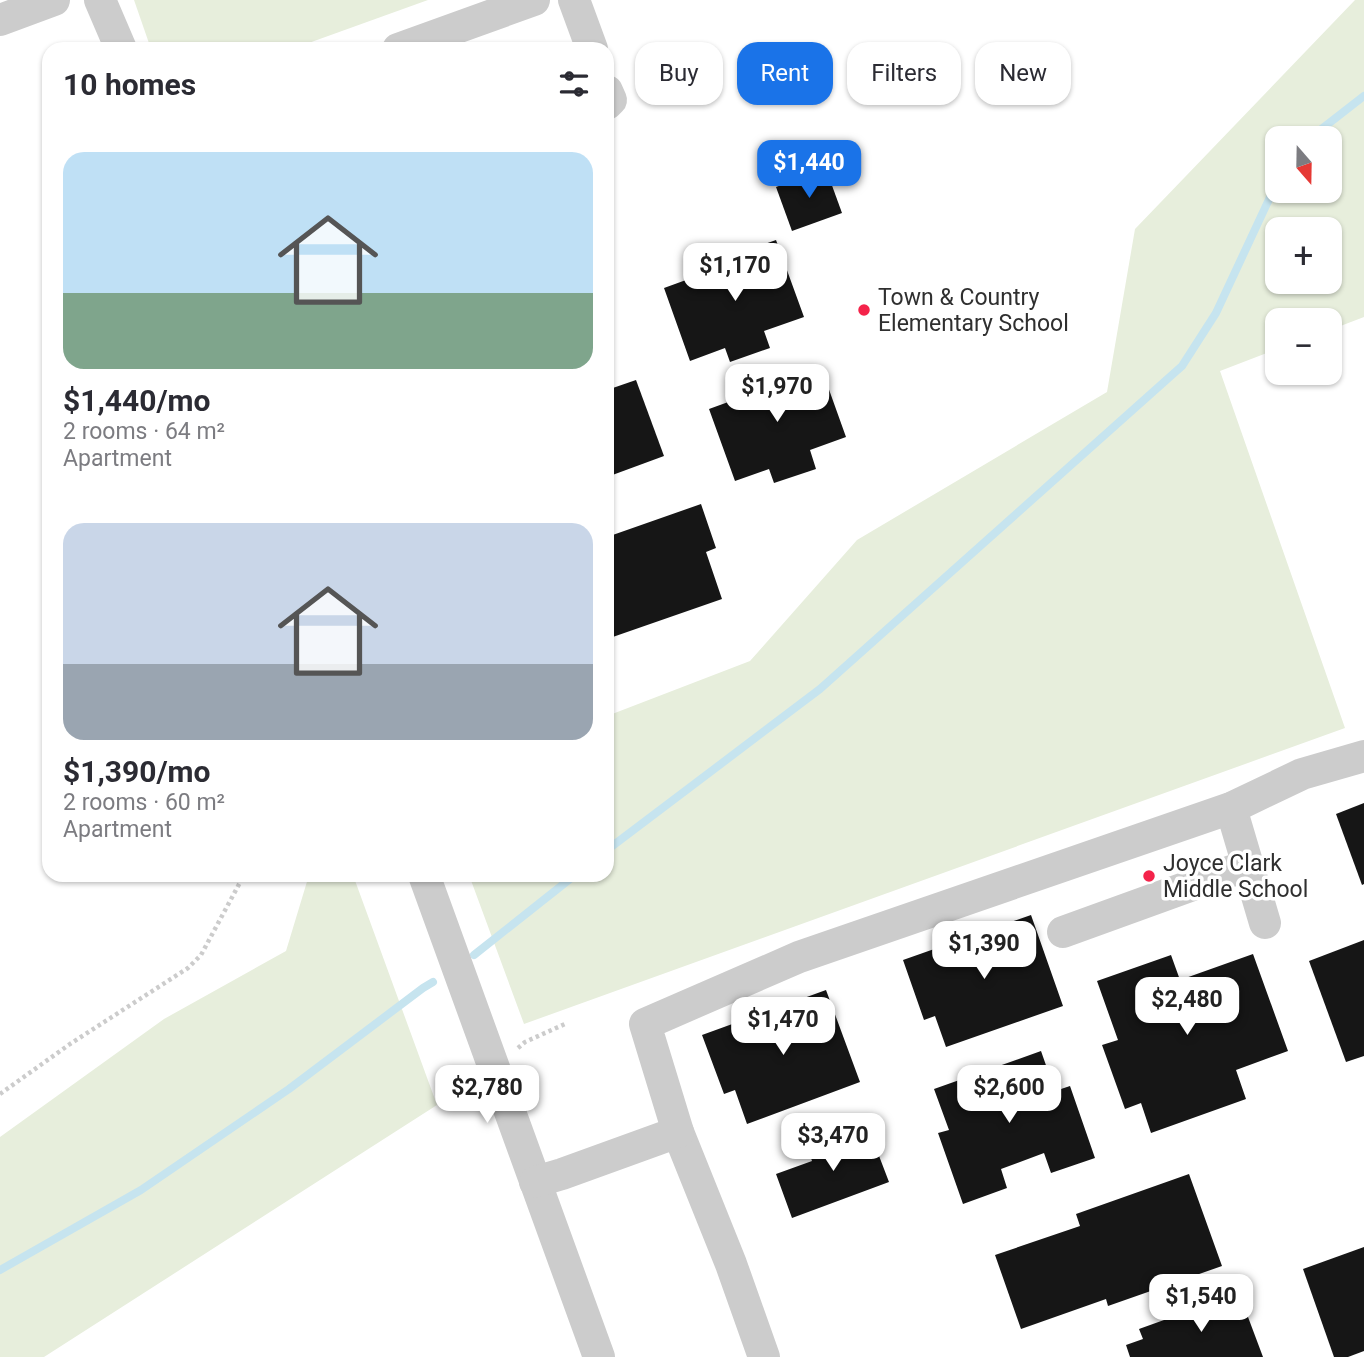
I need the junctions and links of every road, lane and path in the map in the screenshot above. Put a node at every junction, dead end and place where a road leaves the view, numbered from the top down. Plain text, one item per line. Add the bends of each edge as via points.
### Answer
1 (54, 0) edge
2 (100, 0) edge
3 (534, 0) edge
4 (574, 0) edge
5 (0, 20) edge
6 (118, 42) edge
7 (417, 42) edge
8 (589, 42) edge
9 (1364, 756) edge
10 (1231, 808) junction
11 (1248, 864) junction
12 (240, 882) edge
13 (427, 882) edge
14 (1265, 923) dead end
15 (1063, 932) dead end
16 (0, 1094) edge
17 (678, 1132) junction
18 (535, 1182) junction
19 (599, 1357) edge
20 (764, 1357) edge

1 - 5 street
2 - 6 street
3 - 7 street
4 - 8 street
9 - 10 street via 1302,774
10 - 11 street
10 - 17 street via 799,957 645,1024
11 - 14 street
11 - 15 street
12 - 16 path via 201,955 188,968
13 - 18 street
17 - 18 street
17 - 20 street
18 - 19 street

